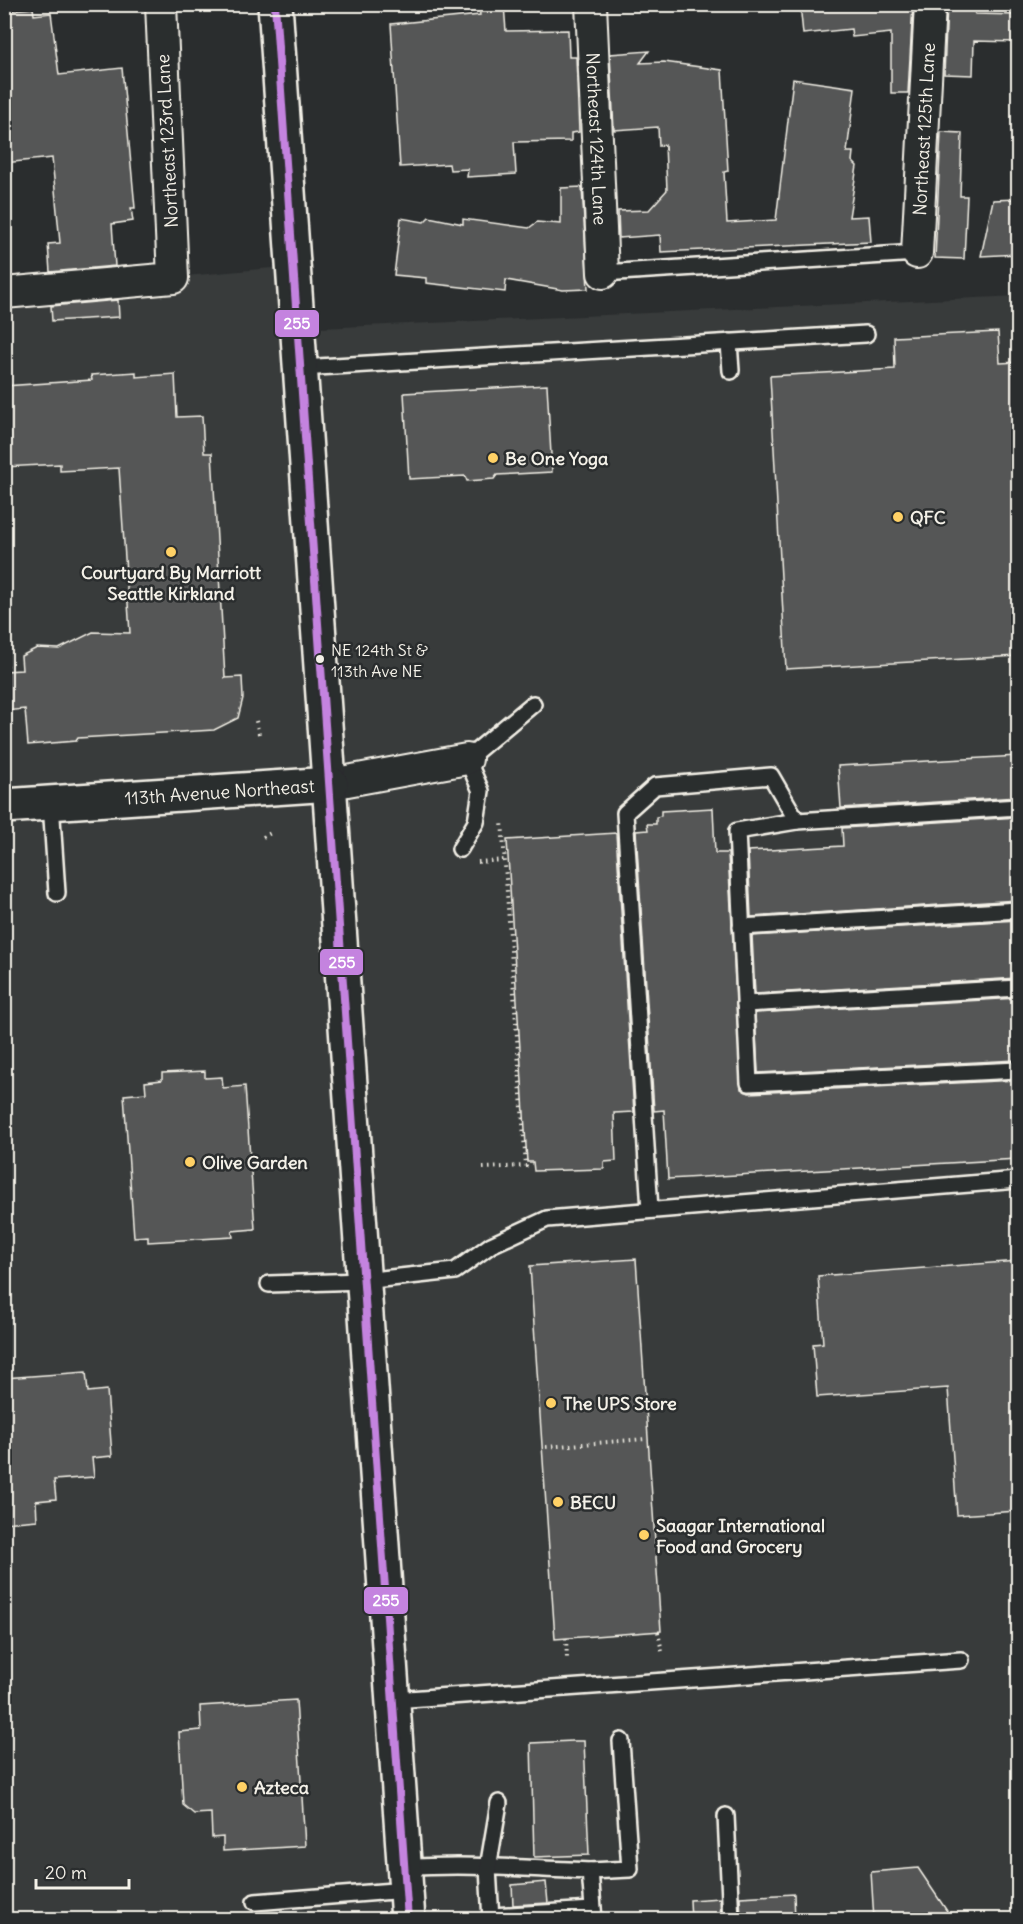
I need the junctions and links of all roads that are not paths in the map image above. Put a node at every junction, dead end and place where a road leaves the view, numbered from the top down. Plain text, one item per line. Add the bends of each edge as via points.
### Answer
1 (161, 4) edge
2 (275, 4) edge
3 (591, 4) edge
4 (930, 4) edge
5 (917, 252) joint
6 (603, 273) joint
7 (4, 293) edge
8 (866, 333) dead end
9 (729, 342) junction
10 (301, 368) junction
11 (731, 371) dead end
12 (533, 704) dead end
13 (467, 759) junction
14 (331, 784) junction
15 (51, 803) junction
16 (4, 806) edge
17 (1018, 807) edge
18 (797, 821) junction
19 (460, 849) dead end
20 (57, 892) dead end
21 (1018, 910) edge
22 (741, 927) junction
23 (1018, 988) edge
24 (745, 1004) junction
25 (1018, 1070) edge
26 (1018, 1180) edge
27 (650, 1210) junction
28 (363, 1281) junction
29 (269, 1284) dead end
30 (961, 1660) dead end
31 (394, 1700) junction
32 (621, 1741) dead end
33 (499, 1803) dead end
34 (726, 1816) dead end
35 (488, 1868) junction
36 (590, 1871) junction
37 (406, 1892) edge
38 (255, 1902) dead end
39 (593, 1915) edge
40 (491, 1918) edge
41 (731, 1920) edge

1 - 7 street, Northeast 123rd Lane via 173,278
2 - 10 main road
3 - 6 street, Northeast 124th Lane
4 - 5 street, Northeast 125th Lane
5 - 6 lane
8 - 9 lane
9 - 10 lane
9 - 11 lane
10 - 14 main road
12 - 13 lane
13 - 14 street, 113th Avenue Northeast
13 - 19 lane via 481,791 476,822
14 - 15 main road, 113th Avenue Northeast
14 - 28 main road
15 - 16 main road, 113th Avenue Northeast
15 - 20 lane
17 - 18 lane
18 - 22 lane via 737,831
18 - 27 lane via 771,776 655,786 626,813
21 - 22 lane
22 - 24 lane
23 - 24 lane
24 - 25 lane via 749,1083
26 - 27 lane
27 - 28 lane via 547,1219 490,1245 455,1271
28 - 29 lane
28 - 31 main road
30 - 31 lane
31 - 37 main road
32 - 36 lane via 630,1869
33 - 35 lane
34 - 41 lane
35 - 36 lane
35 - 37 lane via 459,1864
35 - 40 lane
36 - 39 lane
37 - 38 lane
39 - 40 lane

